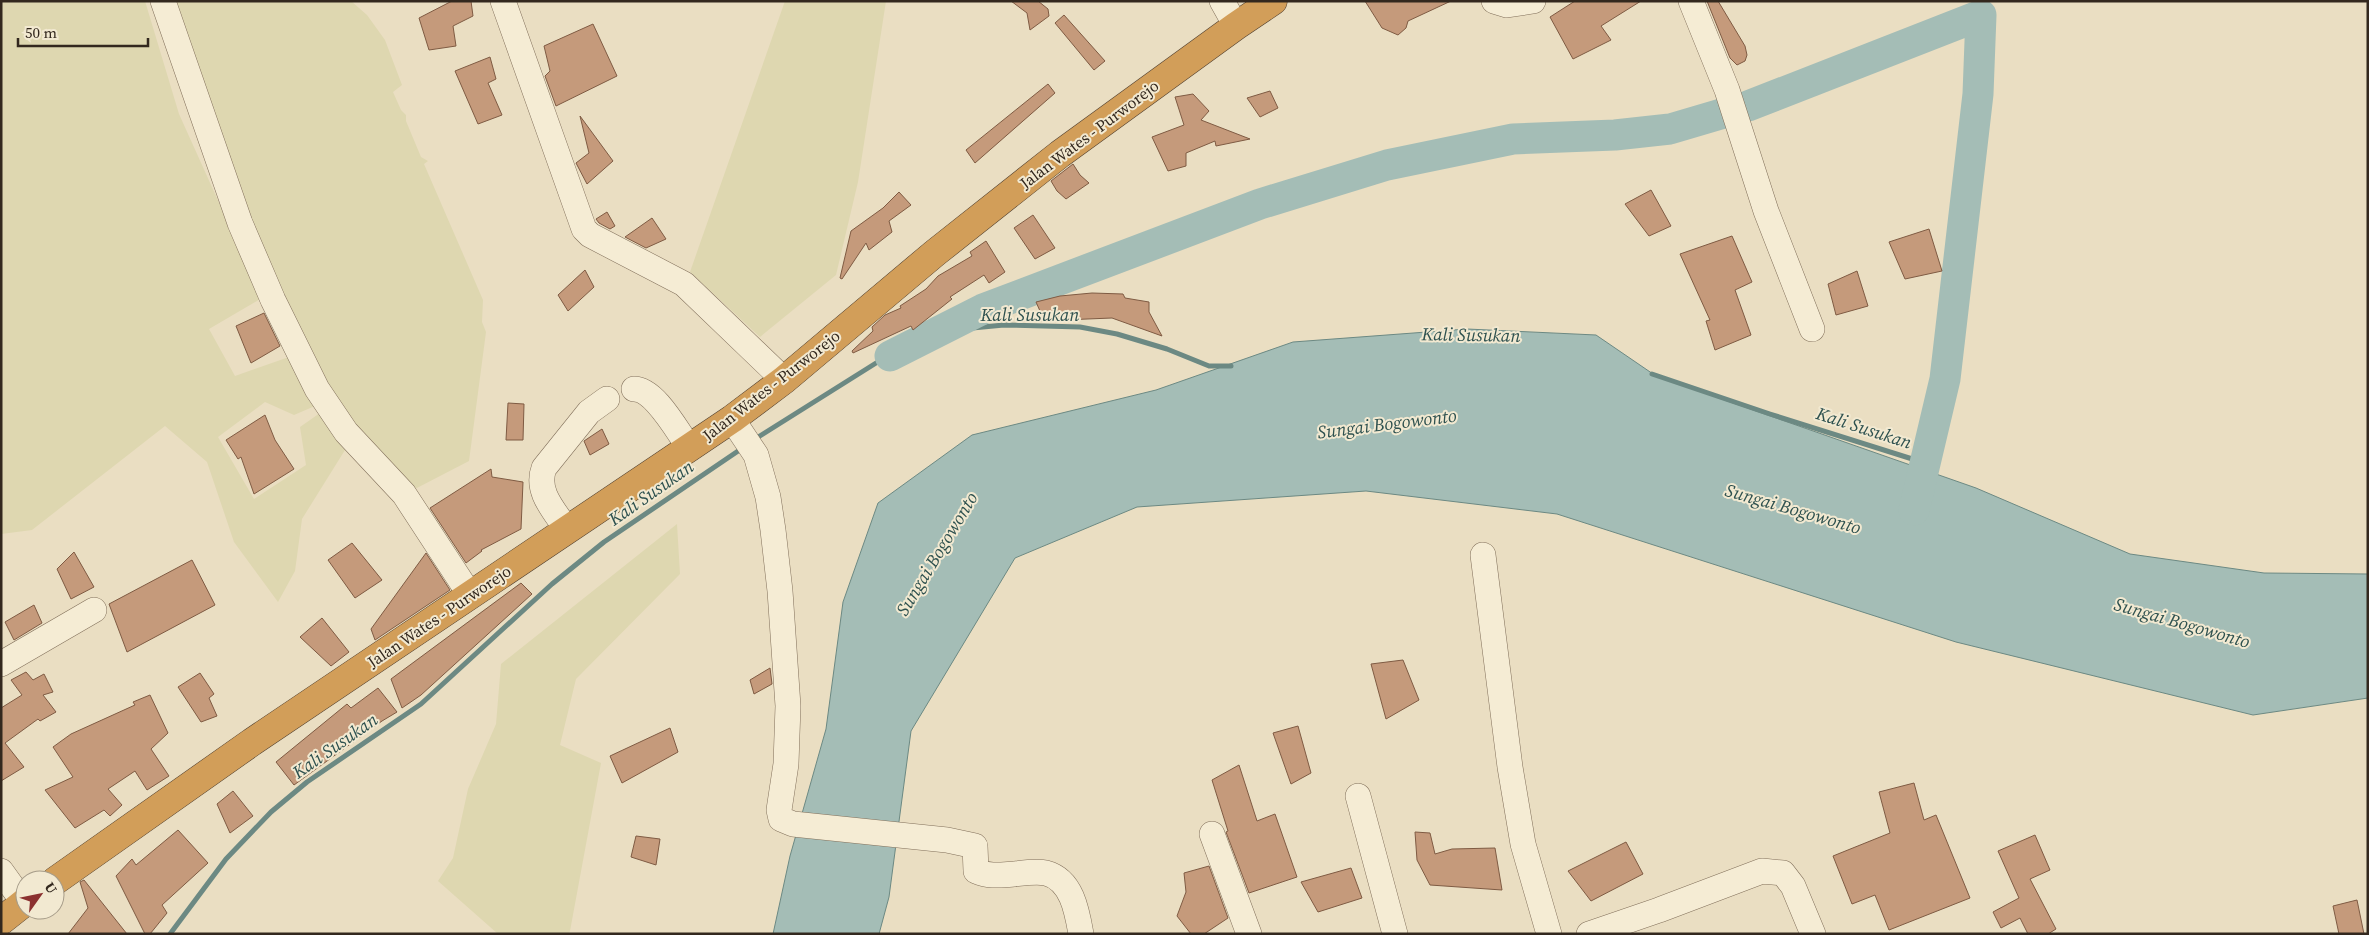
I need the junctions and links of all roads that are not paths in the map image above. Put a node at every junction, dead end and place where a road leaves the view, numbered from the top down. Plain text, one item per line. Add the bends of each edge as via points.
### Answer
1 (162, 1) edge
2 (503, 1) edge
3 (1222, 1) edge
4 (1273, 1) edge
5 (1494, 1) edge
6 (1534, 1) edge
7 (1691, 1) edge
8 (1236, 26) junction
9 (1812, 329) dead end
10 (784, 380) junction
11 (634, 389) dead end
12 (608, 398) dead end
13 (736, 426) junction
14 (689, 448) junction
15 (567, 530) junction
16 (1483, 556) dead end
17 (470, 595) junction
18 (94, 610) dead end
19 (1, 664) edge
20 (1358, 796) dead end
21 (1212, 834) dead end
22 (1, 871) edge
23 (65, 874) edge
24 (15, 890) edge
25 (15, 910) edge
26 (1, 920) edge
27 (1081, 934) edge
28 (1249, 934) edge
29 (1395, 934) edge
30 (1549, 934) edge
31 (1589, 934) edge
32 (1813, 934) edge

1 - 17 street via 240,223 317,389 346,432 404,494
2 - 10 street via 584,229 684,284
3 - 8 street
4 - 8 highway, Jalan Wates - Purworejo
5 - 6 street via 1507,5
7 - 9 street via 1727,90 1742,143
8 - 10 highway, Jalan Wates - Purworejo via 1060,154 935,253
10 - 13 highway, Jalan Wates - Purworejo
11 - 14 street via 640,389 651,397
12 - 15 street via 588,412 544,468 540,478 541,490
13 - 14 highway, Jalan Wates - Purworejo
13 - 27 street via 756,455 773,530 788,706 786,764 779,814 783,821 975,846 976,871 988,877 1045,873 1060,881 1074,904
14 - 15 highway, Jalan Wates - Purworejo
15 - 17 highway, Jalan Wates - Purworejo
16 - 30 street via 1523,844
17 - 23 highway, Jalan Wates - Purworejo via 252,742
18 - 19 street
20 - 29 street
21 - 28 street
22 - 24 street
25 - 26 highway
31 - 32 street via 1762,870 1783,873 1793,886

